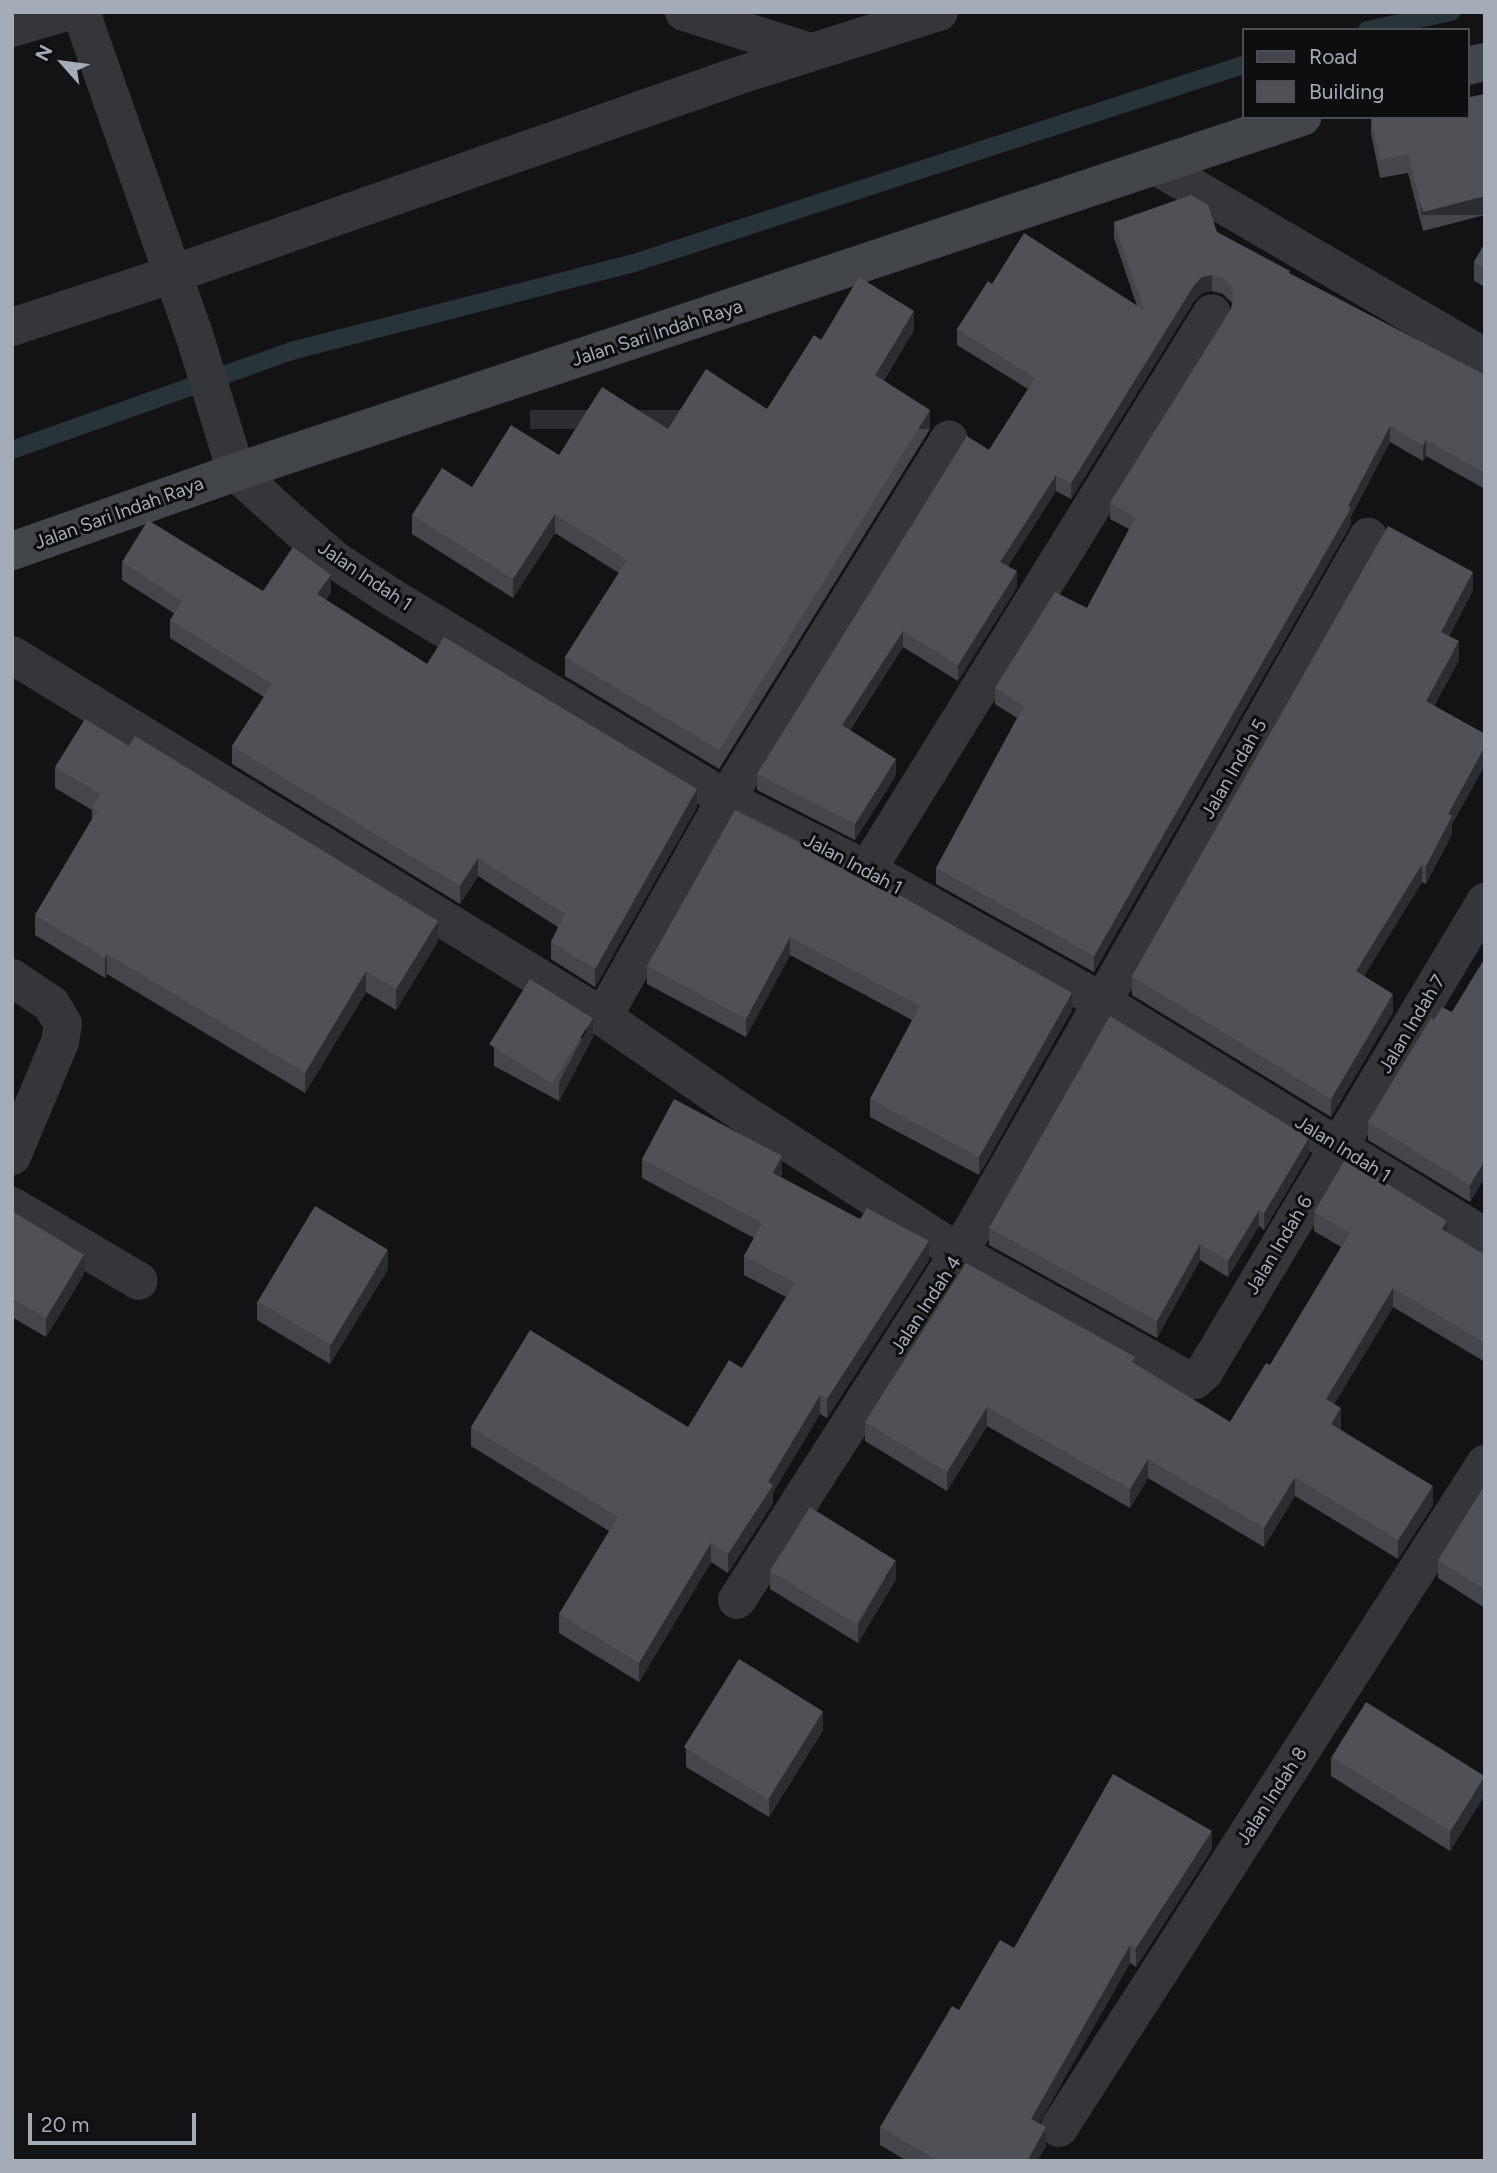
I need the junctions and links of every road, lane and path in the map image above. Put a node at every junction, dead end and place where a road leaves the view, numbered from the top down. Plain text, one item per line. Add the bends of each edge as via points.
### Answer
1 (66, 12) edge
2 (81, 12) edge
3 (939, 12) edge
4 (696, 14) edge
5 (12, 28) edge
6 (810, 52) junction
7 (1296, 119) edge
8 (1158, 167) junction
9 (173, 274) junction
10 (1212, 313) dead end
11 (12, 327) edge
12 (1485, 357) edge
13 (949, 440) dead end
14 (231, 455) junction
15 (1368, 537) dead end
16 (12, 551) edge
17 (12, 655) edge
18 (726, 799) junction
19 (867, 870) junction
20 (1485, 902) edge
21 (12, 978) edge
22 (1102, 1002) junction
23 (603, 1017) junction
24 (1339, 1146) junction
25 (12, 1156) edge
26 (12, 1206) edge
27 (1485, 1237) edge
28 (959, 1253) junction
29 (139, 1281) dead end
30 (1485, 1464) edge
31 (737, 1600) dead end
32 (1059, 2128) dead end

1 - 5 street
2 - 9 street
3 - 6 street
4 - 6 street
6 - 9 street
7 - 8 street, Jalan Sari Indah Raya
8 - 12 street
8 - 14 street, Jalan Sari Indah Raya
9 - 11 street
9 - 14 street
10 - 19 street
13 - 18 street
14 - 16 street, Jalan Sari Indah Raya
14 - 18 street, Jalan Indah 1 via 335,560
15 - 22 street, Jalan Indah 5
17 - 23 street
18 - 19 street, Jalan Indah 1
18 - 23 street
19 - 22 street, Jalan Indah 1
20 - 24 street, Jalan Indah 7
21 - 25 street via 51,1004 62,1024 60,1042
22 - 24 street, Jalan Indah 1
22 - 28 street, Jalan Indah 4
23 - 28 street
24 - 27 street, Jalan Indah 1
24 - 28 street, Jalan Indah 6 via 1195,1380 1180,1378
26 - 29 street
28 - 31 street, Jalan Indah 4
30 - 32 street, Jalan Indah 8

